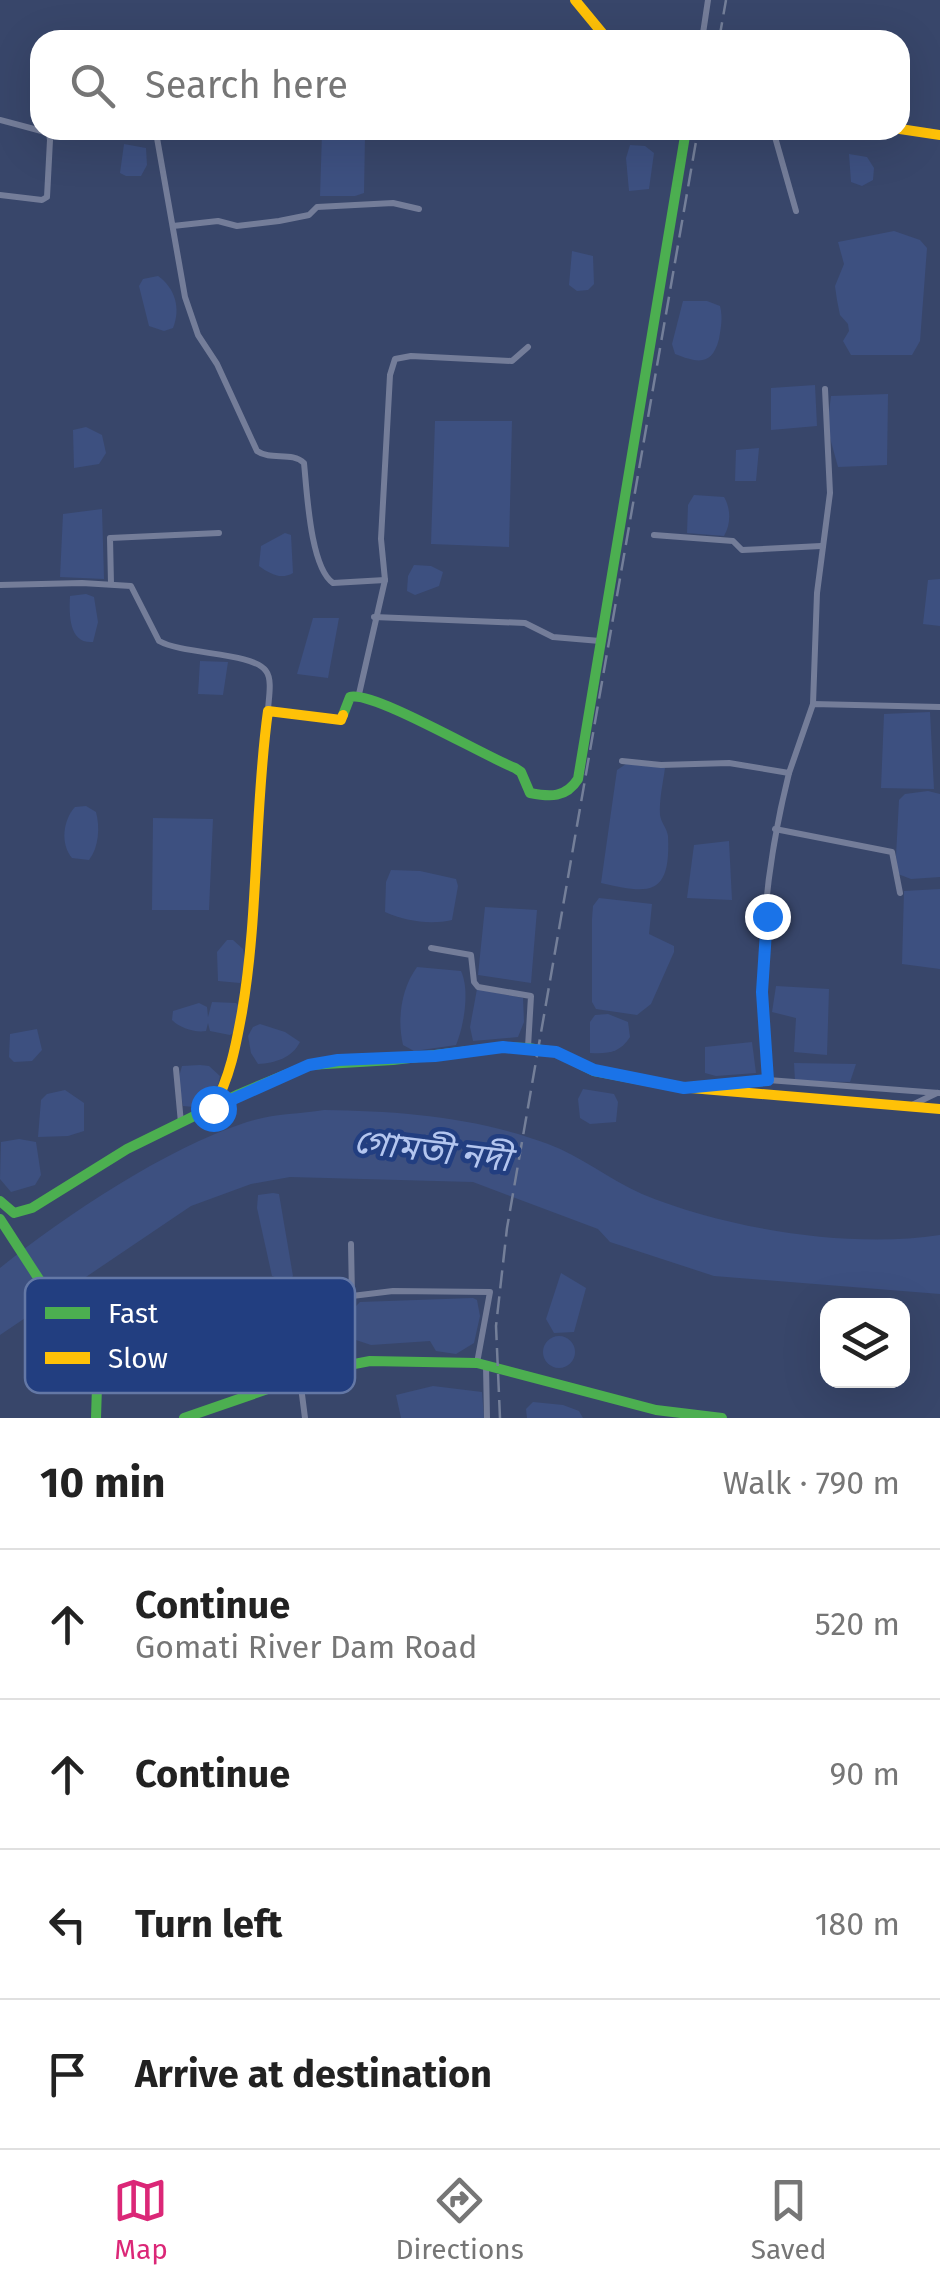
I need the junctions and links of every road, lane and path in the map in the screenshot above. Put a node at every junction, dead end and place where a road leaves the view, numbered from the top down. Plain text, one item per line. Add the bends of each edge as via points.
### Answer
1 (575, 0) edge
2 (708, 0) edge
3 (600, 30) edge
4 (704, 30) edge
5 (0, 120) edge
6 (30, 128) edge
7 (910, 130) edge
8 (940, 135) edge
9 (49, 140) edge
10 (158, 140) edge
11 (684, 140) edge
12 (775, 140) edge
13 (0, 194) edge
14 (419, 209) dead end
15 (796, 211) dead end
16 (173, 226) junction
17 (528, 347) dead end
18 (825, 389) dead end
19 (219, 533) dead end
20 (654, 536) dead end
21 (822, 546) junction
22 (385, 580) junction
23 (110, 584) junction
24 (0, 586) edge
25 (374, 617) junction
26 (600, 641) junction
27 (358, 694) junction
28 (813, 704) junction
29 (940, 707) edge
30 (268, 712) junction
31 (622, 761) dead end
32 (789, 773) junction
33 (775, 829) junction
34 (900, 893) dead end
35 (431, 948) dead end
36 (528, 1048) junction
37 (176, 1068) dead end
38 (768, 1080) junction
39 (684, 1088) junction
40 (939, 1092) edge
41 (911, 1106) junction
42 (213, 1108) junction
43 (940, 1109) edge
44 (181, 1124) junction
45 (0, 1200) edge
46 (3, 1223) edge
47 (352, 1244) dead end
48 (39, 1278) edge
49 (352, 1278) edge
50 (355, 1296) edge
51 (355, 1363) edge
52 (482, 1364) junction
53 (95, 1393) edge
54 (256, 1393) edge
55 (302, 1393) edge
56 (656, 1414) edge
57 (96, 1418) edge
58 (184, 1418) edge
59 (305, 1418) edge
60 (487, 1418) edge
61 (722, 1418) edge

1 - 3 street
2 - 4 street
5 - 6 street
7 - 8 street
9 - 13 street via 49,196
10 - 16 street
11 - 26 street
12 - 15 street
14 - 16 street via 393,202 317,207 279,221
16 - 22 street via 198,335 257,451 304,464 322,572 333,583
17 - 22 street via 512,361 395,359 381,539
18 - 21 street via 830,493
19 - 23 street via 110,538
20 - 21 street via 732,541 742,550
21 - 28 street
22 - 25 street
23 - 24 street
23 - 30 street via 134,589 153,634 165,645 245,658 263,668
25 - 26 street via 525,623 553,636
25 - 27 street
26 - 27 street via 578,779 566,794 530,793 514,768
27 - 30 street via 350,697 341,720
28 - 29 street
28 - 32 street
30 - 42 street via 251,950 226,1086
31 - 32 street via 729,763
32 - 33 street
33 - 34 street via 892,852
33 - 38 street via 762,992
35 - 36 street via 470,955 478,988 532,996
36 - 39 street via 604,1073
36 - 42 street via 309,1065
37 - 44 street
38 - 39 street
38 - 40 street
39 - 41 street
40 - 41 street
41 - 43 street
42 - 44 street
44 - 45 street via 20,1212 10,1212
46 - 48 street
47 - 49 street
50 - 52 street via 490,1292
51 - 52 street
52 - 56 street
52 - 60 street
53 - 57 street
54 - 58 street
55 - 59 street
56 - 61 street

